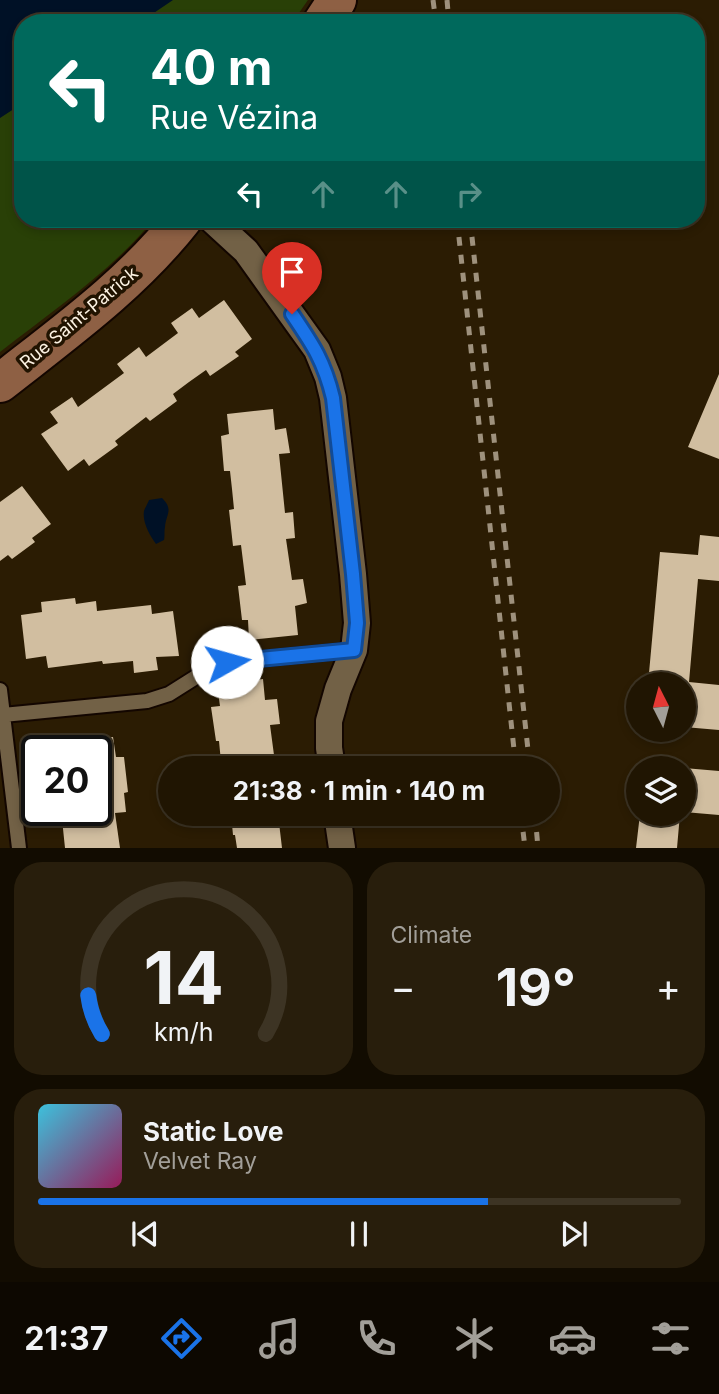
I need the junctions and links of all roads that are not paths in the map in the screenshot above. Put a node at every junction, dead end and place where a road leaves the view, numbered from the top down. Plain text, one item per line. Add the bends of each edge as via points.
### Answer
1 (175, 228) edge
2 (221, 228) edge
3 (0, 383) edge
4 (354, 650) junction
5 (0, 690) edge
6 (3, 715) junction
7 (330, 756) edge
8 (339, 826) edge
9 (19, 848) edge
10 (342, 848) edge

1 - 3 main road, Rue Saint-Patrick via 114,292
2 - 4 street via 260,269 317,350 328,377 353,574
4 - 6 lane via 227,662 147,701
4 - 7 street via 330,721
5 - 6 lane
6 - 9 lane
8 - 10 street

